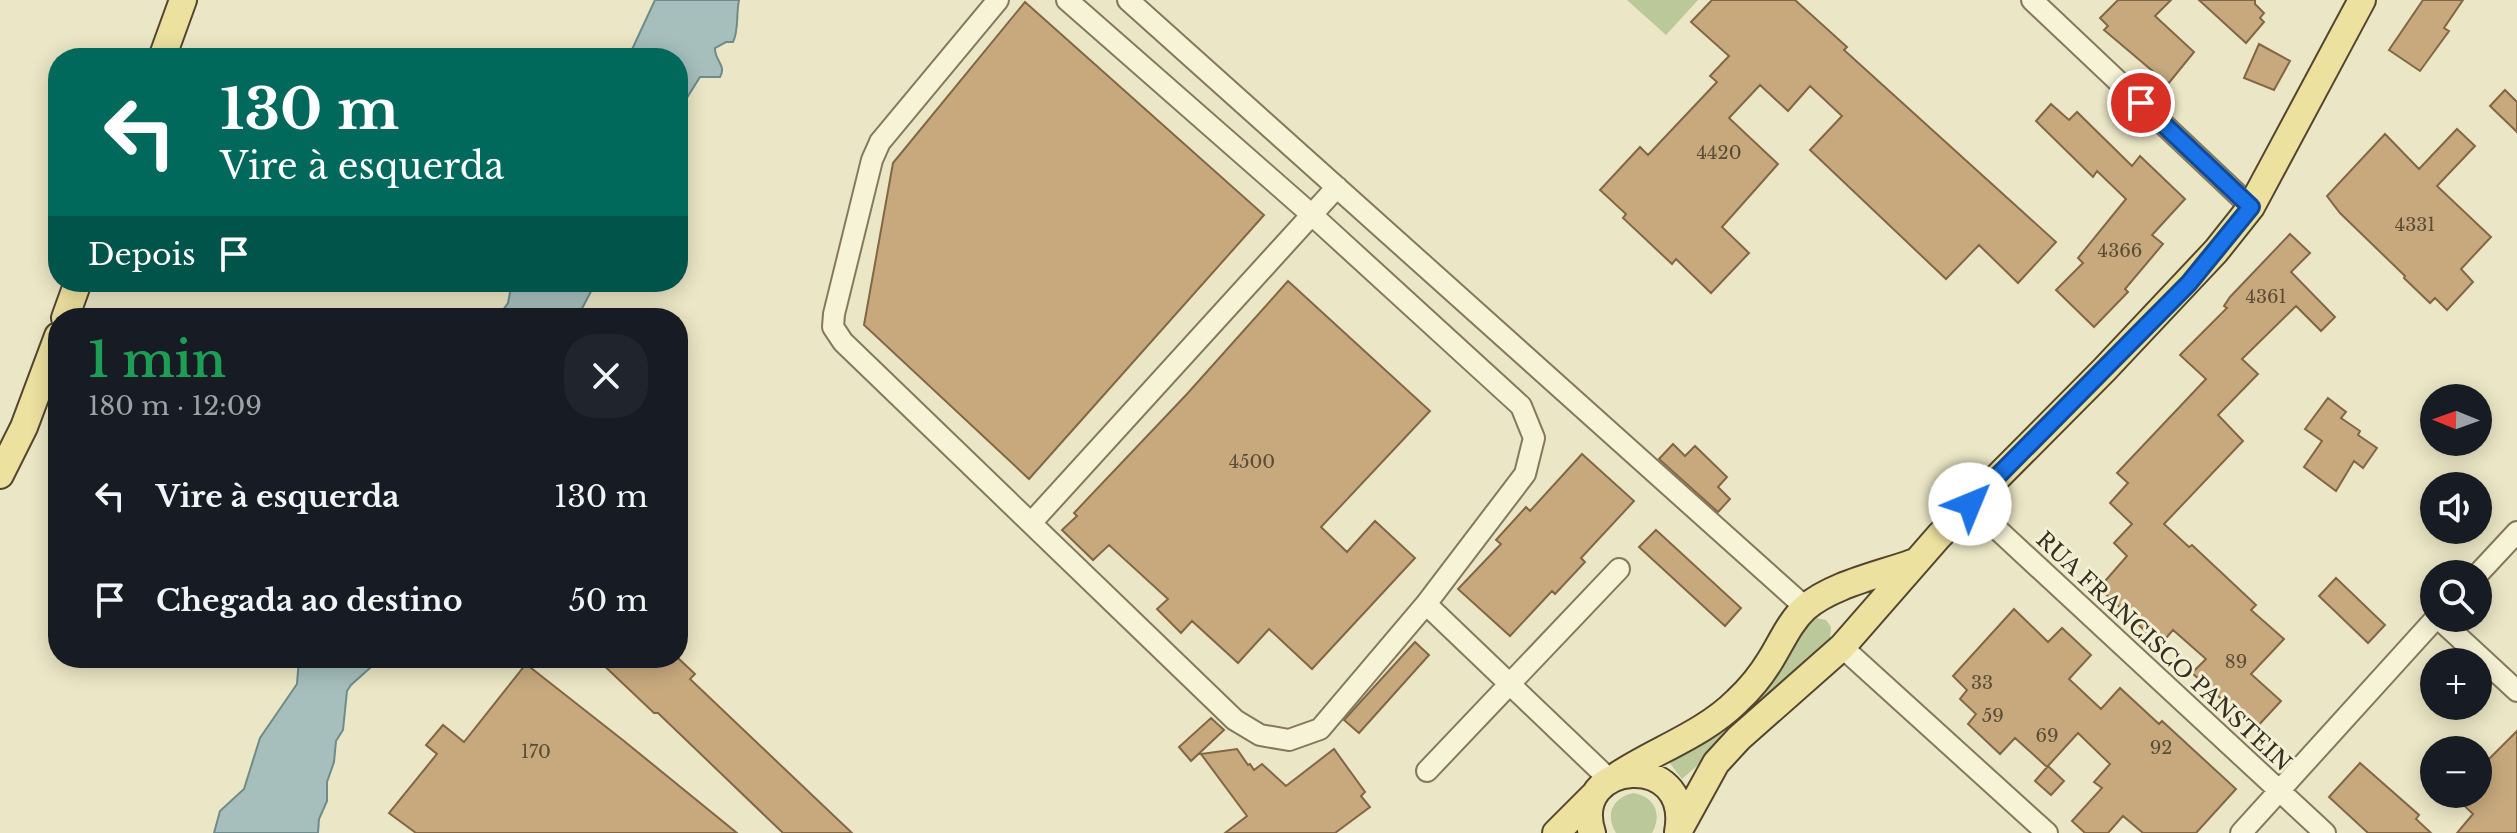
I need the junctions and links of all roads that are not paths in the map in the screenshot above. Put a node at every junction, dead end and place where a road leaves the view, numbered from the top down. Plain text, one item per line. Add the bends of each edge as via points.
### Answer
1 (183, 0) edge
2 (998, 0) edge
3 (1067, 0) edge
4 (1128, 0) edge
5 (2032, 0) edge
6 (2362, 0) edge
7 (166, 48) edge
8 (1337, 187) junction
9 (2251, 207) junction
10 (1312, 215) junction
11 (48, 363) edge
12 (0, 475) edge
13 (1970, 504) junction
14 (1031, 523) junction
15 (2517, 532) edge
16 (2491, 560) edge
17 (1915, 562) junction
18 (1619, 569) dead end
19 (1829, 594) junction
20 (1426, 604) junction
21 (1806, 608) junction
22 (2424, 632) edge
23 (2452, 632) edge
24 (1849, 637) junction
25 (1510, 684) junction
26 (2517, 691) edge
27 (1427, 771) dead end
28 (1608, 783) junction
29 (2279, 791) junction
30 (1678, 832) edge
31 (1556, 833) edge
32 (1592, 833) edge
33 (2047, 833) edge
34 (2241, 833) edge
35 (2325, 833) edge

1 - 7 main road
2 - 14 street via 880,142 833,327
3 - 10 street
4 - 8 street
5 - 9 street
6 - 9 main road
8 - 10 street
8 - 21 street
9 - 13 main road via 2189,283
10 - 14 street
10 - 20 street via 1521,406 1534,438 1525,474
11 - 12 main road
13 - 17 main road
13 - 29 street, RUA FRANCISCO PANSTEIN
14 - 20 street via 1235,720 1260,735 1289,740 1320,729
15 - 16 street
17 - 19 main road
17 - 24 main road
18 - 25 street
19 - 21 main road
19 - 24 main road via 1849,606
20 - 25 street
21 - 28 main road via 1736,702
22 - 29 street
23 - 26 street
24 - 30 main road via 1716,763
24 - 33 street
25 - 27 street
25 - 28 street
28 - 30 main road via 1632,772 1659,780 1670,789 1679,811
28 - 31 main road
28 - 32 main road via 1589,809
29 - 34 street
29 - 35 street, RUA FRANCISCO PANSTEIN

